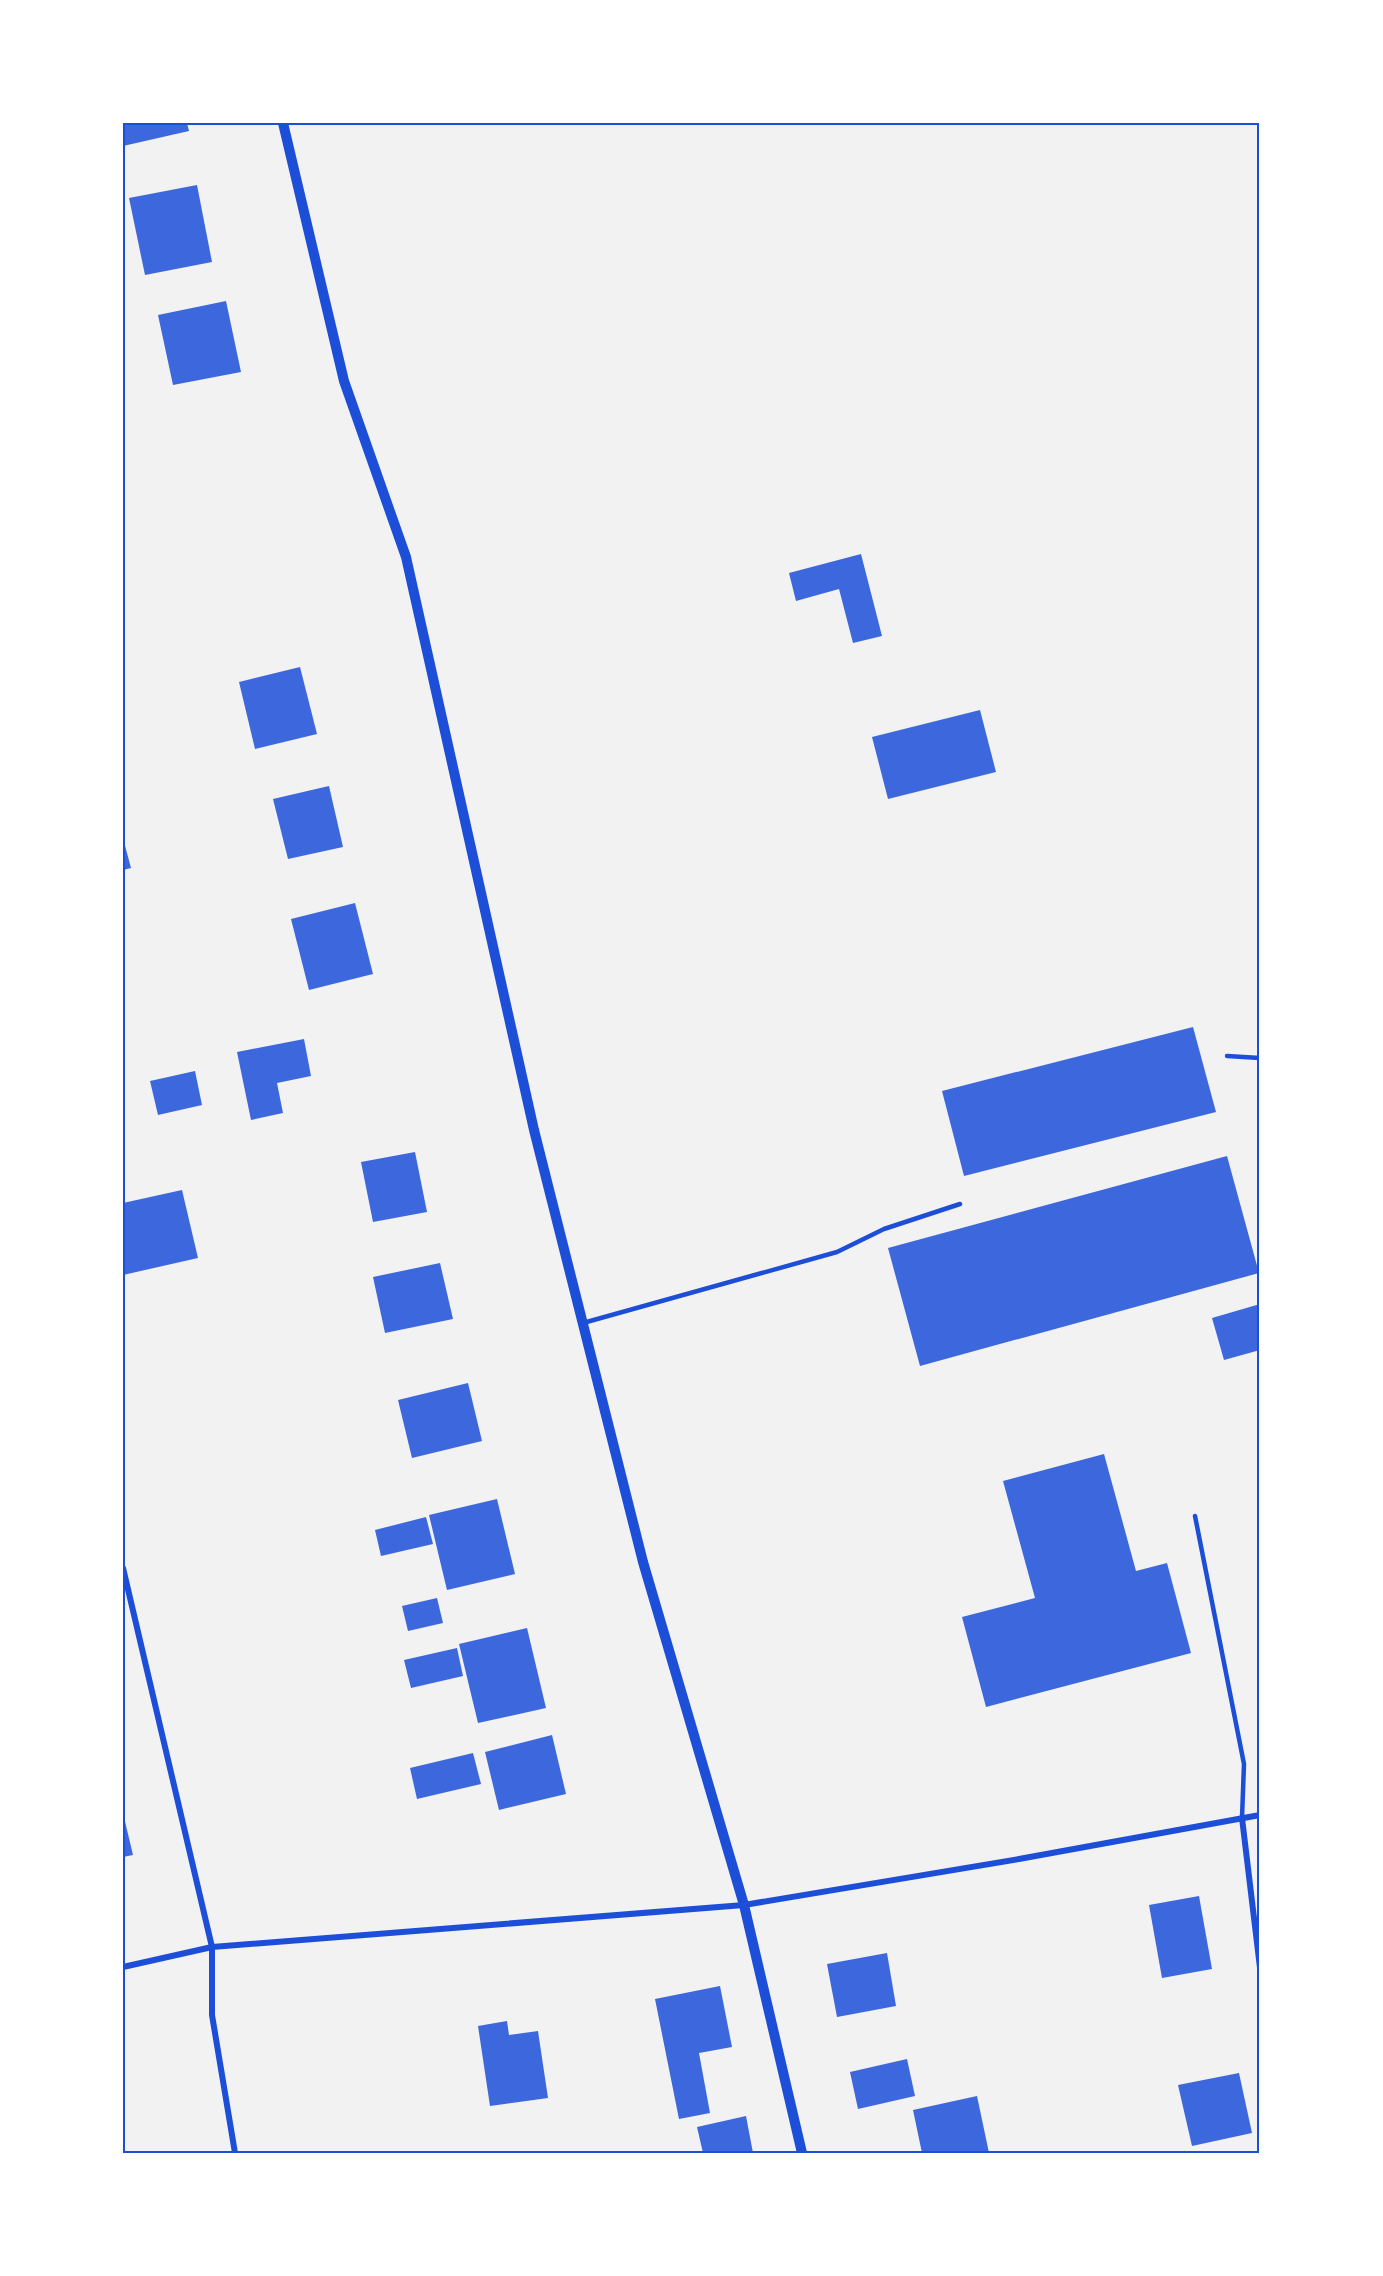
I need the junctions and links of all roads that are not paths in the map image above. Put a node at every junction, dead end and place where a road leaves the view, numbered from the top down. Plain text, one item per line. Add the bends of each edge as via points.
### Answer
1 (283, 123) edge
2 (1227, 1056) dead end
3 (1260, 1058) edge
4 (960, 1203) dead end
5 (583, 1324) junction
6 (1195, 1516) dead end
7 (123, 1568) edge
8 (1260, 1815) edge
9 (1242, 1818) junction
10 (744, 1905) junction
11 (212, 1947) junction
12 (123, 1967) edge
13 (1260, 1968) edge
14 (235, 2153) edge
15 (802, 2153) edge

1 - 5 street via 344,381 406,557 534,1130
2 - 3 lane
4 - 5 lane via 884,1229 837,1252
5 - 10 street via 643,1562
6 - 9 lane via 1244,1764
7 - 11 street
8 - 9 street
9 - 10 street
9 - 13 street
10 - 11 street
10 - 15 street
11 - 12 street
11 - 14 street via 212,2015

